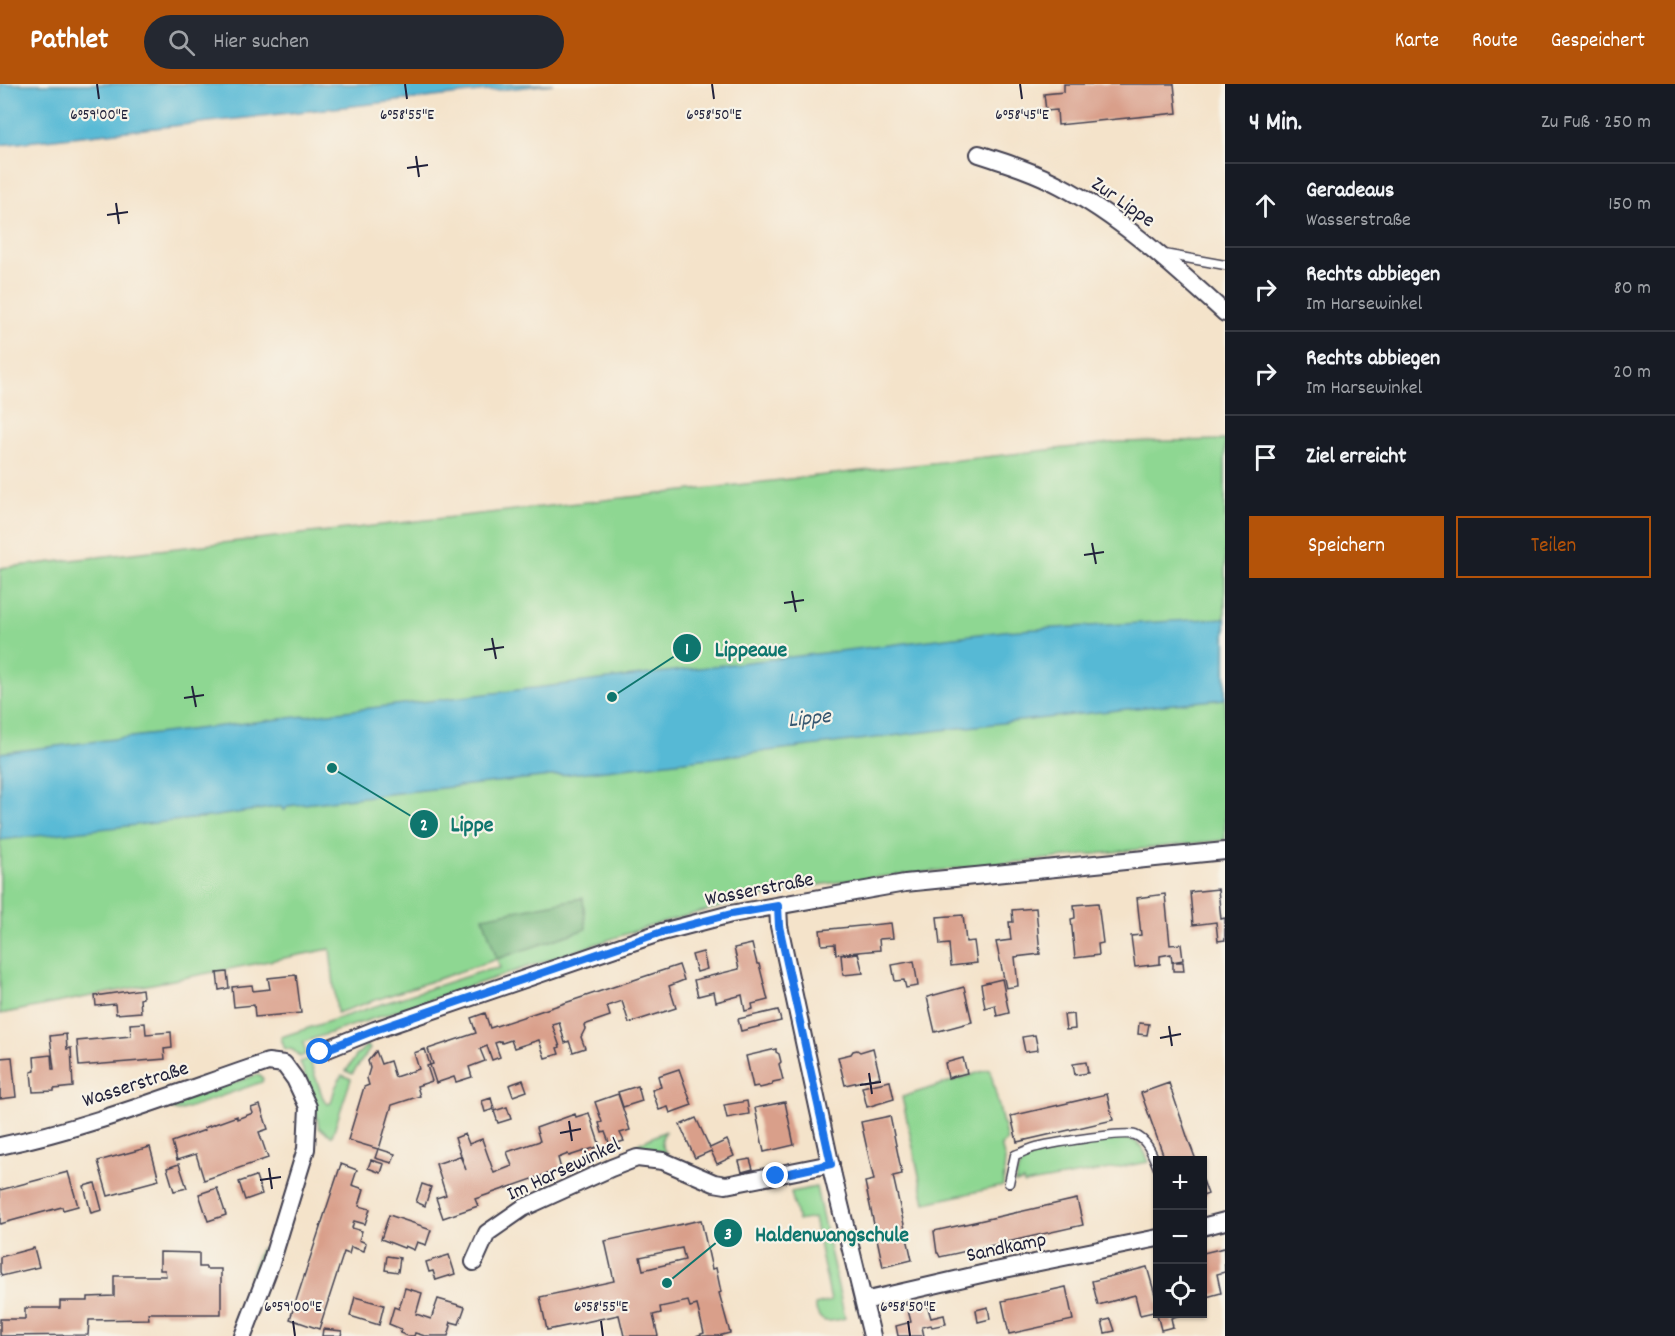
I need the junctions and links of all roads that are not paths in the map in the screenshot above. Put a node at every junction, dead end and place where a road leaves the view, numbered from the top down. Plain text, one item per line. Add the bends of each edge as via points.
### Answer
1 (979, 154) dead end
2 (1157, 252) junction
3 (1225, 265) edge
4 (1225, 313) edge
5 (1225, 850) edge
6 (778, 906) junction
7 (320, 1052) dead end
8 (0, 1146) edge
9 (1153, 1156) edge
10 (831, 1164) junction
11 (1009, 1183) dead end
12 (1225, 1221) edge
13 (1207, 1226) edge
14 (1153, 1239) edge
15 (474, 1262) dead end
16 (864, 1300) junction
17 (243, 1336) edge
18 (872, 1336) edge

1 - 2 street, Zur Lippe via 1061,186
2 - 3 lane
2 - 4 street, Zur Lippe
5 - 6 street, Wasserstraße via 905,884
6 - 7 street, Wasserstraße via 662,932
6 - 10 street via 779,926
8 - 17 street, Wasserstraße via 97,1120 268,1062 284,1064 308,1107 306,1149 271,1263
9 - 11 lane via 1136,1135 1120,1133 1034,1148 1015,1155
10 - 15 street, Im Harsewinkel via 726,1185 663,1161 637,1158 523,1208 487,1233
10 - 16 street
12 - 13 street
14 - 16 street, Sandkamp
16 - 18 street

